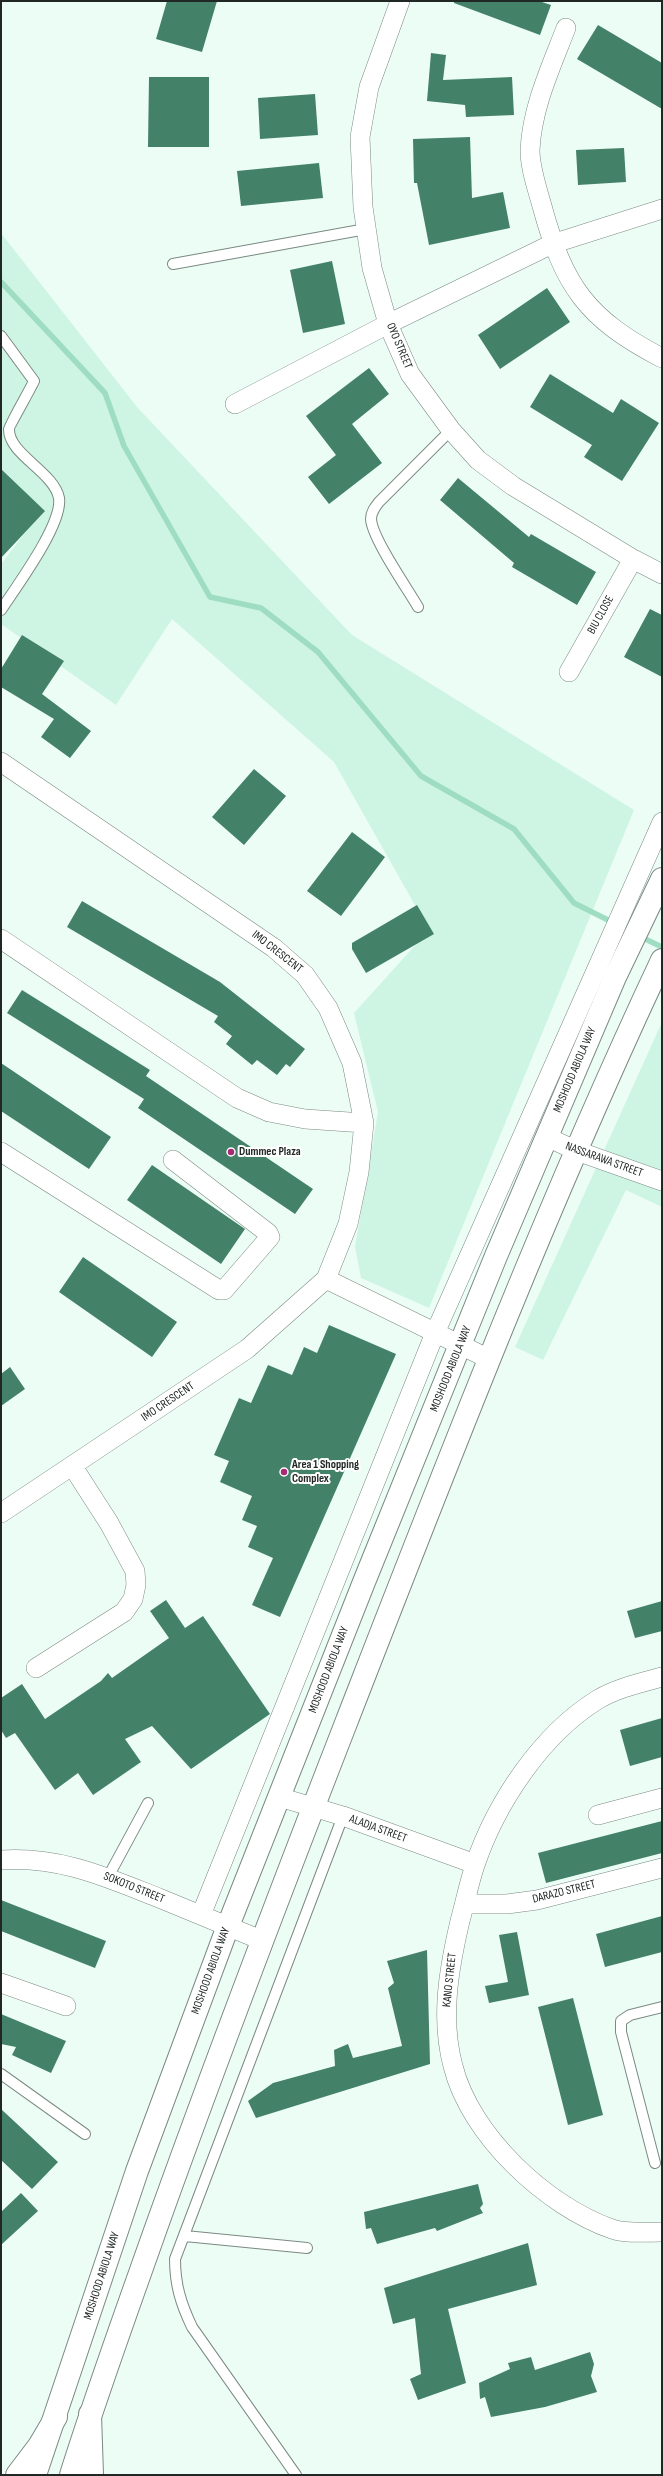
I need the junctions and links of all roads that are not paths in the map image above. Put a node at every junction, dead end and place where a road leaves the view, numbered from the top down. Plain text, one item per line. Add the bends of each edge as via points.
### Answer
1 (400, 1) edge
2 (566, 28) dead end
3 (662, 209) edge
4 (366, 229) junction
5 (552, 244) junction
6 (173, 264) dead end
7 (388, 324) junction
8 (1, 336) edge
9 (662, 358) edge
10 (235, 404) dead end
11 (451, 430) junction
12 (633, 559) junction
13 (662, 574) edge
14 (418, 607) dead end
15 (1, 610) edge
16 (570, 672) dead end
17 (1, 762) edge
18 (662, 822) edge
19 (662, 879) edge
20 (1, 939) edge
21 (662, 960) edge
22 (364, 1123) junction
23 (547, 1137) junction
24 (577, 1151) junction
25 (1, 1152) edge
26 (173, 1160) dead end
27 (662, 1181) edge
28 (326, 1279) junction
29 (434, 1333) junction
30 (460, 1346) junction
31 (489, 1360) junction
32 (73, 1467) junction
33 (1, 1513) edge
34 (36, 1668) dead end
35 (662, 1677) edge
36 (279, 1796) junction
37 (662, 1798) edge
38 (148, 1802) dead end
39 (313, 1808) junction
40 (598, 1815) dead end
41 (343, 1816) junction
42 (1, 1860) edge
43 (475, 1864) junction
44 (662, 1868) edge
45 (108, 1877) junction
46 (465, 1904) junction
47 (201, 1915) junction
48 (228, 1926) junction
49 (262, 1940) junction
50 (1, 1983) edge
51 (66, 2006) dead end
52 (662, 2007) edge
53 (1, 2074) edge
54 (85, 2134) dead end
55 (655, 2163) dead end
56 (662, 2232) edge
57 (185, 2236) junction
58 (307, 2248) dead end
59 (90, 2414) junction
60 (56, 2417) junction
61 (17, 2475) edge
62 (35, 2475) edge
63 (71, 2475) edge
64 (92, 2475) edge
65 (296, 2475) edge

1 - 4 street, OYO STREET via 369,87 360,137
2 - 5 street via 537,106 530,150 535,181
3 - 5 street
4 - 6 lane
4 - 7 street, OYO STREET via 372,268
5 - 7 street
5 - 9 street via 585,304 604,322
7 - 10 street
7 - 11 street, OYO STREET via 410,374
8 - 15 lane via 34,381 8,428 10,440 16,449 29,458 59,498 55,524
11 - 12 street, OYO STREET via 478,460 513,486
11 - 14 lane via 379,502 373,510 371,519 387,555
12 - 13 street, OYO STREET
12 - 16 street, BIU CLOSE
17 - 22 street, IMO CRESCENT via 274,948 305,974 328,1008 342,1036 352,1063
18 - 29 street
19 - 23 main road, MOSHOOD ABIOLA WAY via 615,977
20 - 22 street via 237,1098 269,1112 306,1119
21 - 24 main road
22 - 28 street, IMO CRESCENT via 359,1172 348,1224
23 - 24 street, NASSARAWA STREET
23 - 30 main road, MOSHOOD ABIOLA WAY
24 - 27 street, NASSARAWA STREET
24 - 31 main road
25 - 26 street via 219,1290 224,1290 270,1237
28 - 29 street
28 - 32 street, IMO CRESCENT via 247,1349
29 - 30 street
29 - 47 street
30 - 31 street
30 - 36 main road, MOSHOOD ABIOLA WAY
31 - 39 main road
32 - 33 street, IMO CRESCENT
32 - 34 street via 109,1523 135,1571 136,1585 133,1598 124,1612
35 - 43 street, KANO STREET via 626,1686 597,1700 546,1743 506,1798
36 - 39 street, ALADJA STREET
36 - 48 main road, MOSHOOD ABIOLA WAY
37 - 40 street
38 - 45 lane
39 - 41 street, ALADJA STREET
39 - 49 main road
41 - 43 street, ALADJA STREET
41 - 57 lane
42 - 45 street, SOKOTO STREET via 46,1860 69,1864
43 - 46 street, KANO STREET
44 - 46 street, DARAZO STREET via 537,1900 507,1904
45 - 47 street, SOKOTO STREET
46 - 56 street, KANO STREET via 450,1963 446,2012 453,2066 472,2112 499,2150 533,2184 576,2213 614,2230
47 - 48 street, SOKOTO STREET
48 - 49 street, SOKOTO STREET
48 - 60 main road, MOSHOOD ABIOLA WAY via 137,2170
49 - 59 main road
50 - 51 street
52 - 55 lane via 630,2015 621,2021 621,2032
53 - 54 lane
57 - 58 lane
57 - 65 lane via 176,2260 175,2281 180,2302 192,2327
59 - 63 main road
59 - 64 main road
60 - 61 main road via 39,2446
60 - 62 main road, MOSHOOD ABIOLA WAY

